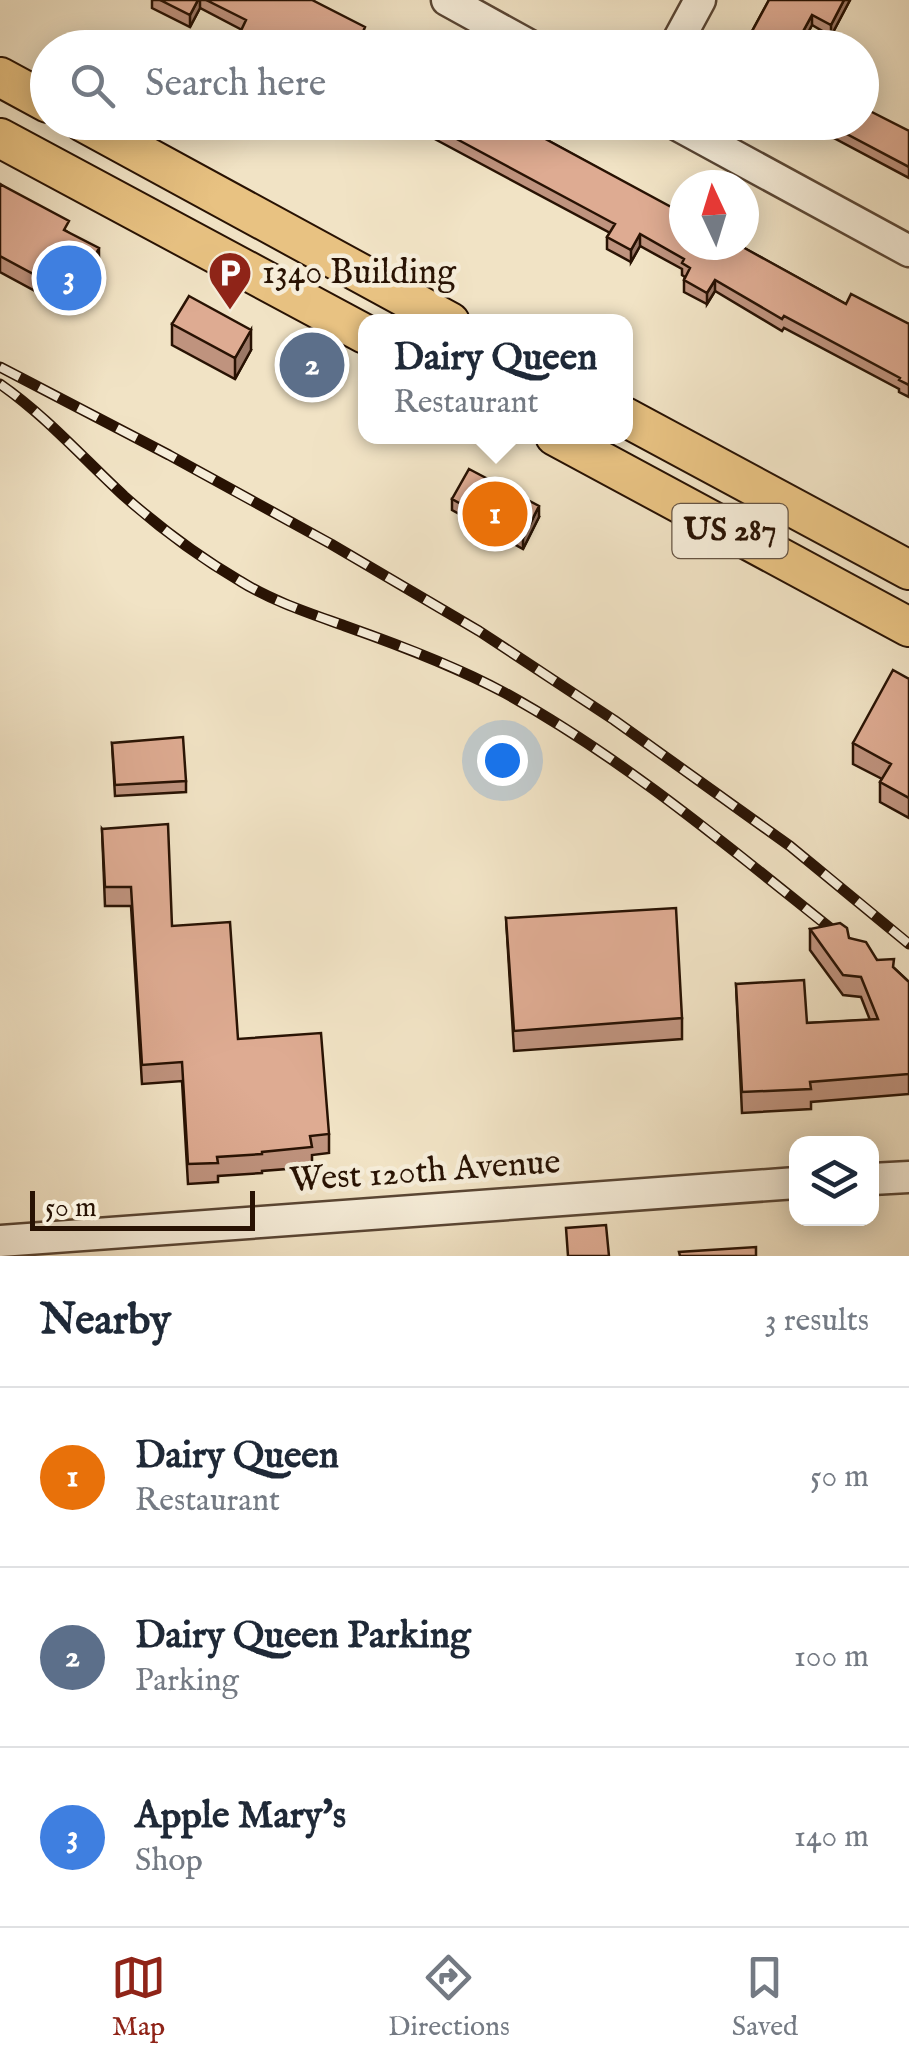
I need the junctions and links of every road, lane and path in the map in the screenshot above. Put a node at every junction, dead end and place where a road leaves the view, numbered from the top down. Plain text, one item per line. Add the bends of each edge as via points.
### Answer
1 (446, 0) edge
2 (700, 0) edge
3 (501, 30) edge
4 (684, 30) edge
5 (0, 77) edge
6 (30, 93) edge
7 (0, 138) edge
8 (116, 140) edge
9 (705, 140) edge
10 (909, 251) edge
11 (435, 314) edge
12 (358, 330) edge
13 (633, 420) edge
14 (570, 444) edge
15 (909, 570) edge
16 (909, 626) edge
17 (909, 1177) edge
18 (879, 1179) edge
19 (789, 1184) edge
20 (0, 1241) edge

1 - 3 street
2 - 4 street
5 - 6 main road
7 - 12 main road
8 - 11 main road
9 - 10 street
13 - 15 main road, US 287
14 - 16 main road, US 287
17 - 18 street
19 - 20 street, West 120th Avenue

